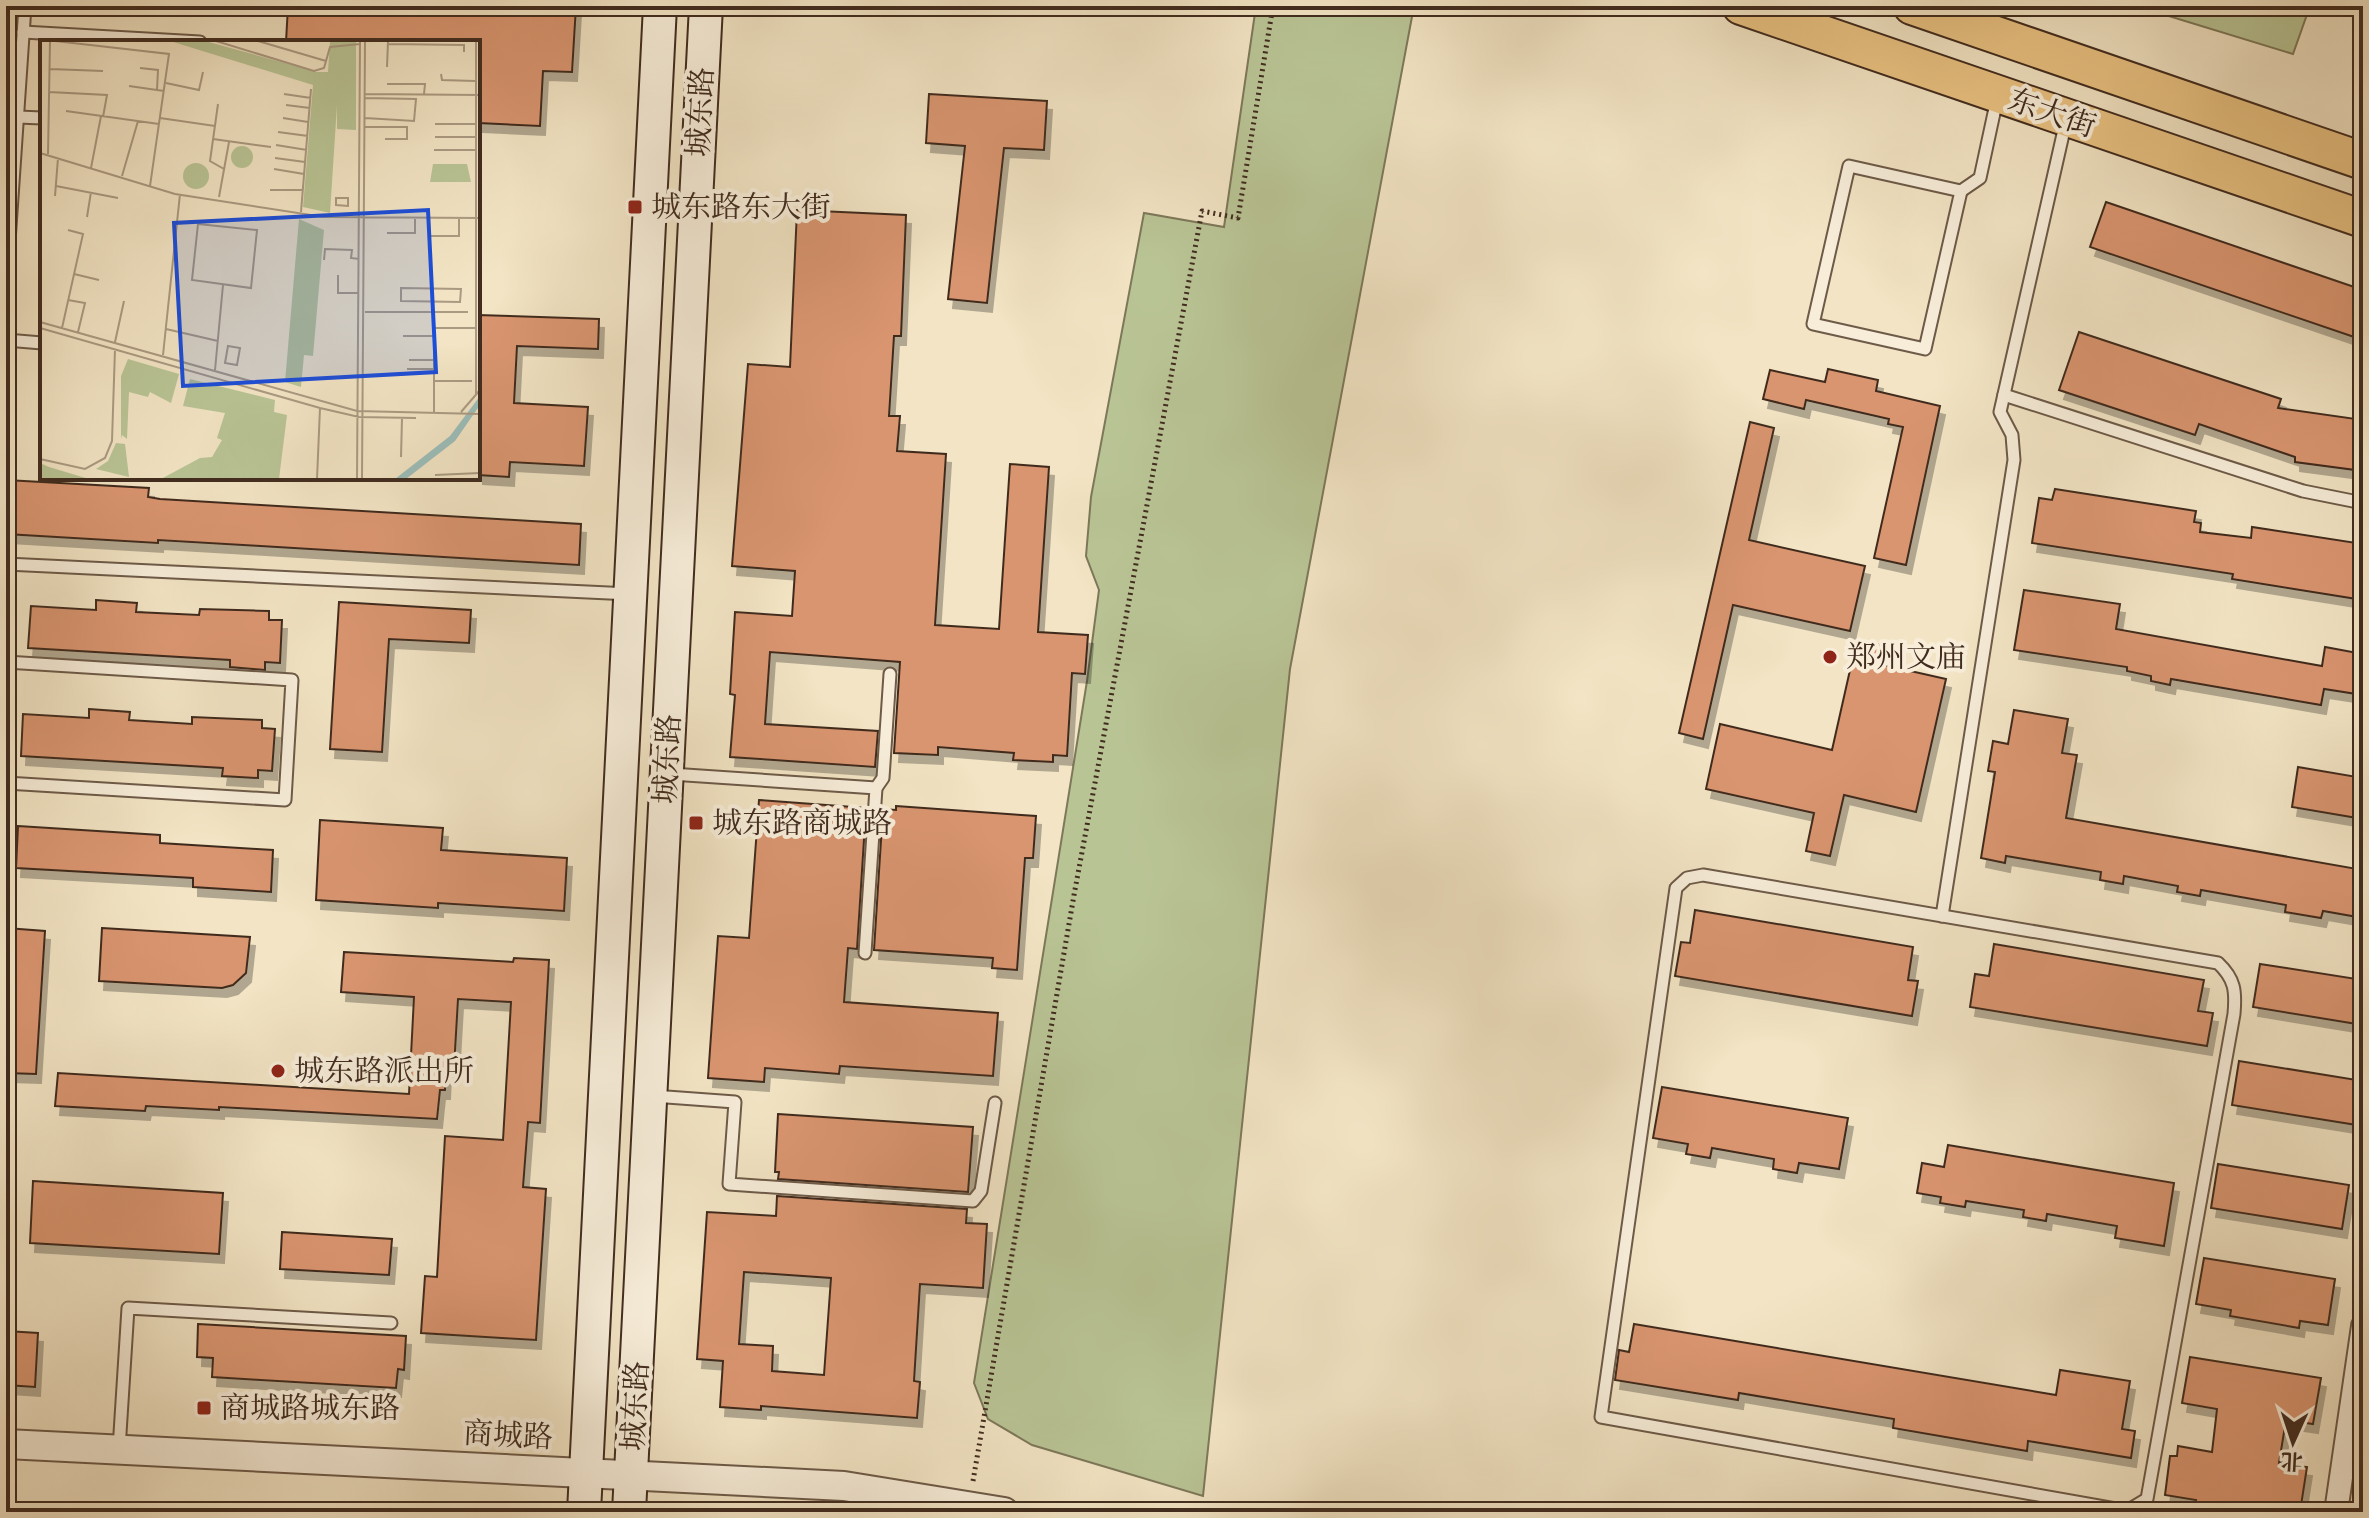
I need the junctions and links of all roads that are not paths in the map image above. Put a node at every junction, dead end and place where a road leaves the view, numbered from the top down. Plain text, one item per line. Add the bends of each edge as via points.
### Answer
1 (25, 6) edge
2 (660, 6) edge
3 (706, 6) edge
4 (1741, 6) edge
5 (1912, 6) edge
6 (23, 32) junction
7 (165, 40) edge
8 (1998, 95) junction
9 (18, 117) junction
10 (40, 118) edge
11 (2067, 118) junction
12 (2363, 161) edge
13 (1961, 191) junction
14 (2363, 219) edge
15 (6, 286) edge
16 (6, 340) edge
17 (40, 343) edge
18 (2004, 395) junction
19 (2363, 503) edge
20 (6, 564) edge
21 (630, 594) junction
22 (6, 662) edge
23 (890, 674) dead end
24 (667, 774) junction
25 (6, 783) edge
26 (876, 788) junction
27 (1942, 916) junction
28 (865, 953) dead end
29 (650, 1096) junction
30 (995, 1103) dead end
31 (391, 1323) dead end
32 (2363, 1326) edge
33 (6, 1444) edge
34 (119, 1449) junction
35 (586, 1473) junction
36 (631, 1475) junction
37 (584, 1512) edge
38 (629, 1512) edge
39 (1004, 1512) edge
40 (2336, 1512) edge

1 - 6 lane
2 - 21 main road, 城东路
3 - 24 main road, 城东路
4 - 8 main road, 东大街
5 - 12 main road, 东大街
6 - 7 lane
6 - 9 lane
8 - 11 main road, 东大街
8 - 13 lane via 1980,178
9 - 10 lane
9 - 15 lane
11 - 14 main road, 东大街
11 - 18 lane
13 - 13 lane via 1925,349 1813,324 1849,166
16 - 17 lane
18 - 19 lane via 2303,491
18 - 27 lane via 2000,412 2012,435 2014,460
20 - 21 lane
21 - 35 main road, 城东路
22 - 25 lane via 292,680 285,800
23 - 26 lane via 883,778
24 - 26 lane
24 - 29 main road, 城东路
26 - 28 lane
27 - 27 lane via 1703,875 1687,878 1676,888 1601,1417 2127,1511 2147,1499 2236,991 2218,963
29 - 30 lane via 735,1102 729,1184 973,1201 981,1191
29 - 36 main road, 城东路
31 - 34 lane via 128,1308
32 - 40 street
33 - 34 street, 商城路
34 - 35 street, 商城路
35 - 36 street, 商城路
35 - 37 main road, 城东路
36 - 38 main road, 城东路
36 - 39 street, 商城路 via 844,1486

